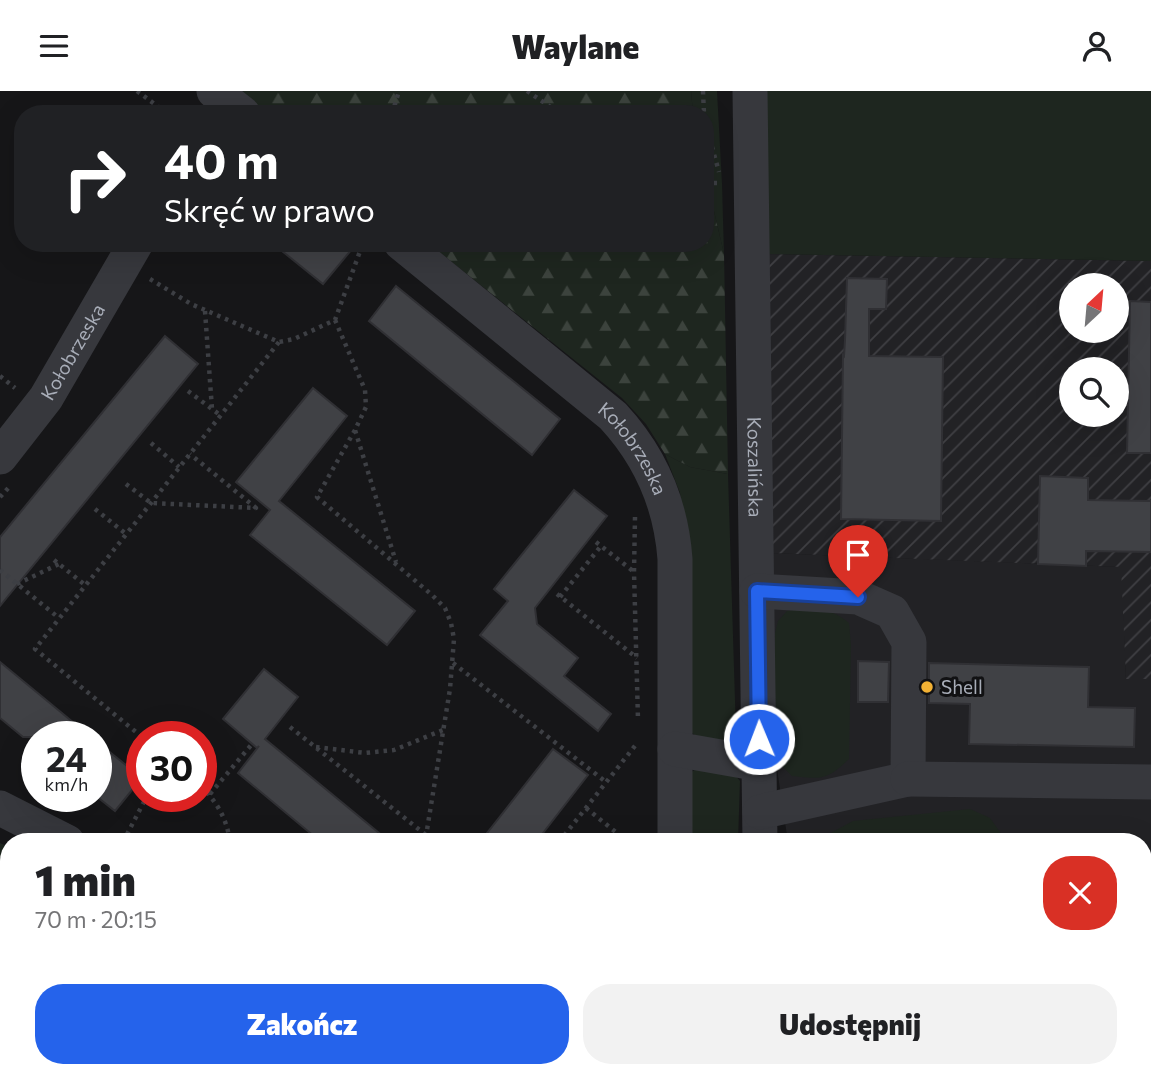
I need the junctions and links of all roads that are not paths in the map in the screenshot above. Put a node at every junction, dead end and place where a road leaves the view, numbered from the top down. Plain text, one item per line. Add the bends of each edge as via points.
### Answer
1 (750, 91) edge
2 (131, 252) edge
3 (412, 252) edge
4 (0, 457) edge
5 (757, 591) junction
6 (675, 749) junction
7 (760, 764) junction
8 (908, 779) junction
9 (1151, 782) edge
10 (0, 808) edge
11 (760, 827) edge
12 (49, 833) edge
13 (675, 833) edge

1 - 5 street, Koszalińska
2 - 4 street, Kołobrzeska via 46,398
3 - 6 street, Kołobrzeska via 613,416 651,470 673,539
5 - 7 street, Koszalińska
5 - 8 street via 858,597 892,612 909,642
6 - 7 street
6 - 13 street, Kołobrzeska
7 - 11 street, Koszalińska
8 - 9 street
8 - 11 street
10 - 12 street

